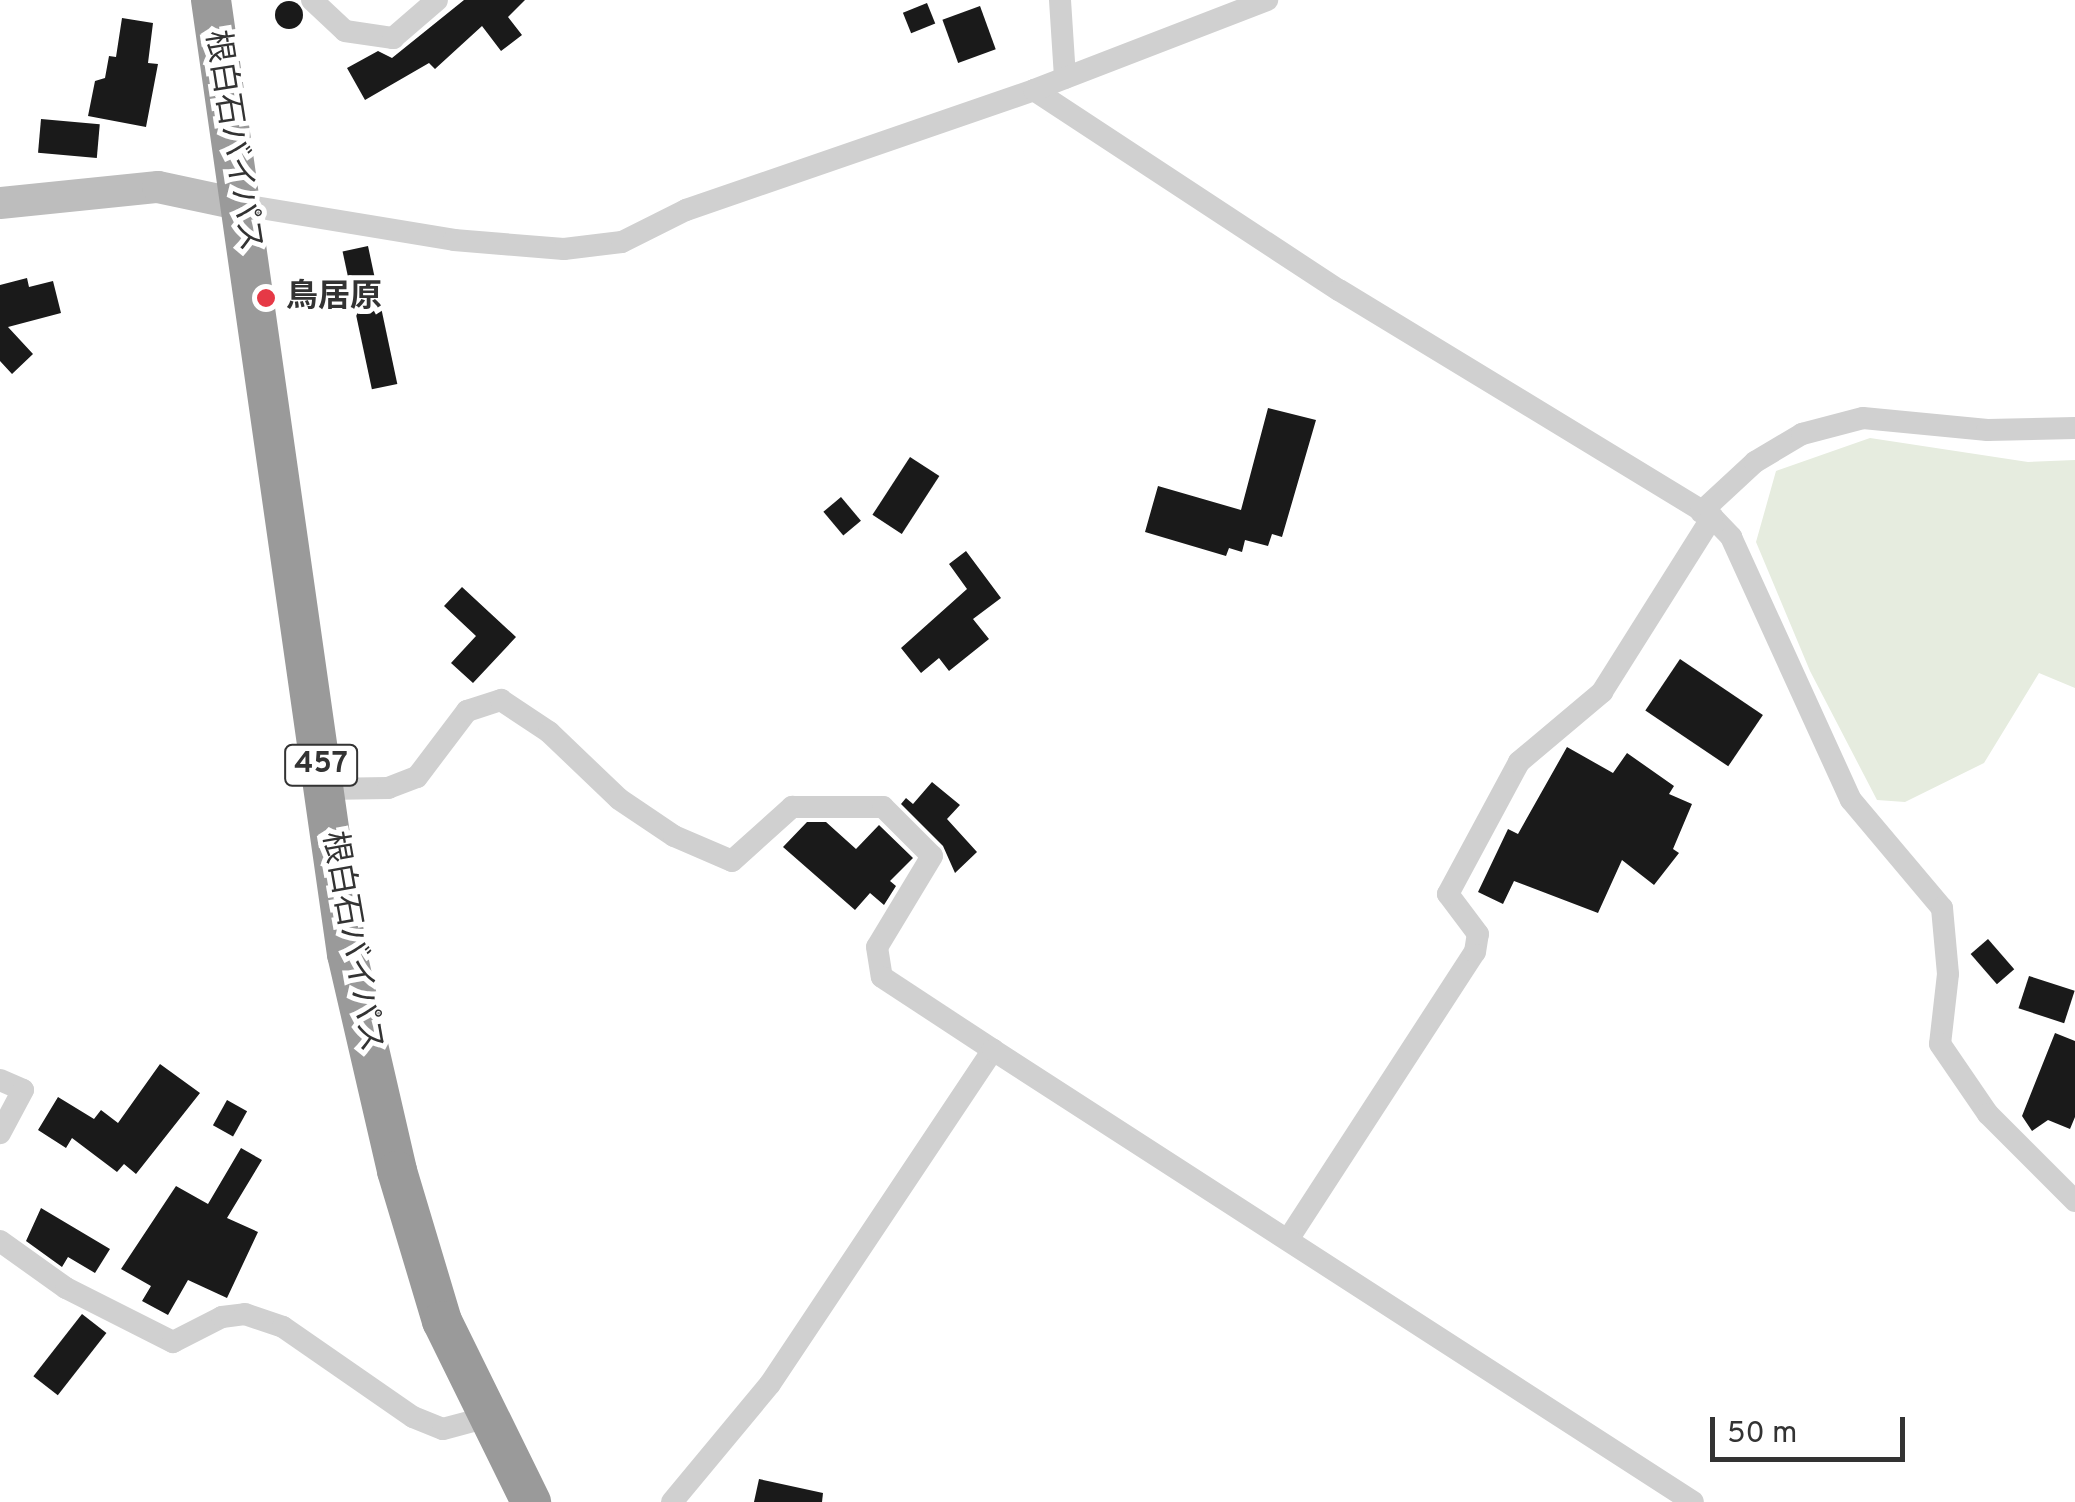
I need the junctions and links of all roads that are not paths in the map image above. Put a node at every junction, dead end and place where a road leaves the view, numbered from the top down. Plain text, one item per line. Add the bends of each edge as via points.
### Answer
1 (211, 0) edge
2 (312, 0) edge
3 (438, 0) edge
4 (1060, 0) edge
5 (1268, 0) edge
6 (1065, 78) junction
7 (1034, 90) junction
8 (0, 204) edge
9 (243, 205) junction
10 (2075, 428) edge
11 (1706, 515) junction
12 (324, 789) junction
13 (993, 1050) junction
14 (0, 1080) edge
15 (0, 1133) edge
16 (2075, 1200) edge
17 (1290, 1238) junction
18 (0, 1242) edge
19 (488, 1417) junction
20 (531, 1502) edge
21 (672, 1502) edge
22 (1692, 1502) edge

1 - 9 highway, 根白石バイパス / 457
2 - 3 street via 345,32 393,38
4 - 6 street
5 - 6 street
6 - 7 street
7 - 9 street via 686,210 622,242 564,249 454,240
7 - 11 street via 1338,290
8 - 9 street via 158,187
9 - 12 highway, 根白石バイパス / 457
10 - 11 street via 1987,430 1863,418 1802,434 1755,462
11 - 16 street via 1746,565 1851,800 1942,908 1948,974 1940,1044 1988,1114
11 - 17 street via 1602,692 1519,762 1448,894 1478,934 1475,952
12 - 13 street via 388,788 417,776 468,712 501,700 549,732 619,799 674,836 732,861 792,806 883,806 932,856 877,947 882,977
12 - 19 highway, 根白石バイパス / 457 via 347,954 398,1171 442,1321
13 - 17 street
13 - 21 street via 770,1384
14 - 15 street via 23,1090
17 - 22 street
18 - 19 street via 66,1288 173,1342 222,1317 245,1314 283,1327 413,1417 443,1429
19 - 20 highway, 根白石バイパス / 457

